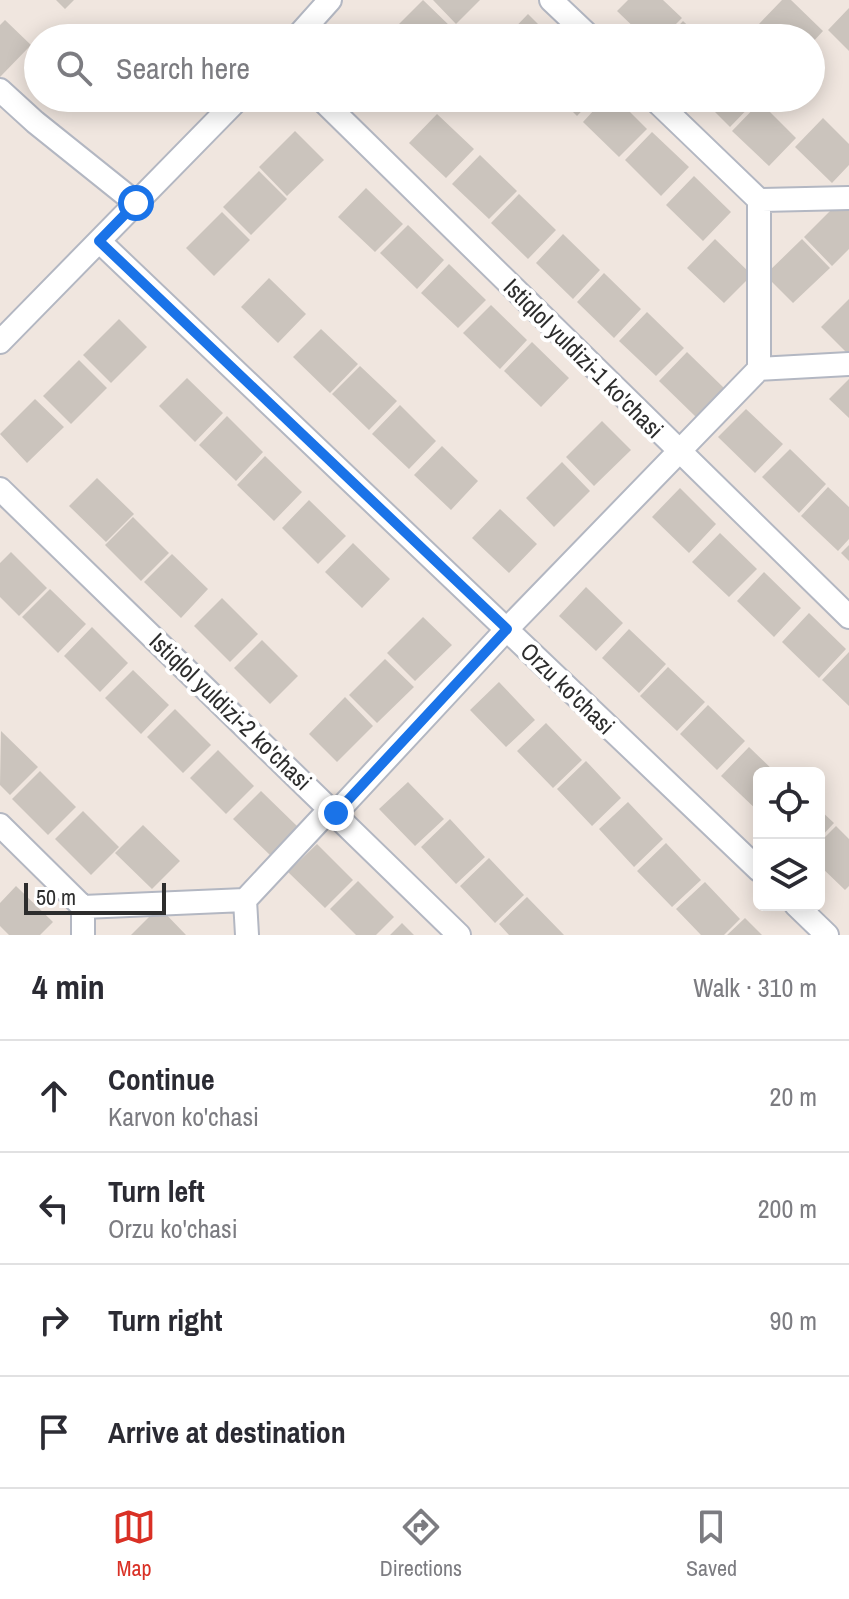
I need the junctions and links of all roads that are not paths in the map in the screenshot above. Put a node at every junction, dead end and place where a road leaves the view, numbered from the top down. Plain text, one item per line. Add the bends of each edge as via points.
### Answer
1 (330, 0) edge
2 (551, 0) edge
3 (309, 24) edge
4 (576, 24) edge
5 (0, 90) edge
6 (24, 112) edge
7 (24, 112) edge
8 (225, 112) edge
9 (334, 112) edge
10 (668, 112) edge
11 (849, 198) edge
12 (759, 200) junction
13 (136, 203) junction
14 (99, 241) junction
15 (0, 342) edge
16 (849, 364) edge
17 (759, 369) junction
18 (680, 452) junction
19 (0, 489) edge
20 (849, 617) edge
21 (507, 629) junction
22 (334, 811) junction
23 (0, 825) edge
24 (753, 864) edge
25 (245, 900) junction
26 (83, 907) junction
27 (802, 911) edge
28 (83, 935) edge
29 (247, 935) edge
30 (459, 935) edge
31 (827, 935) edge

1 - 3 street
2 - 4 street
5 - 7 street
6 - 13 street
8 - 13 street
9 - 18 street, Istiqlol yuldizi-1 ko'chasi
10 - 12 street
11 - 12 street
12 - 17 street
13 - 14 street
14 - 15 street
14 - 21 street, Orzu ko'chasi
16 - 17 street
17 - 18 street
18 - 20 street, Istiqlol yuldizi-1 ko'chasi
18 - 21 street
19 - 22 street, Istiqlol yuldizi-2 ko'chasi
21 - 22 street
21 - 24 street, Orzu ko'chasi
22 - 25 street
22 - 30 street, Istiqlol yuldizi-2 ko'chasi
23 - 26 street
25 - 26 street
25 - 29 street
26 - 28 street
27 - 31 street

